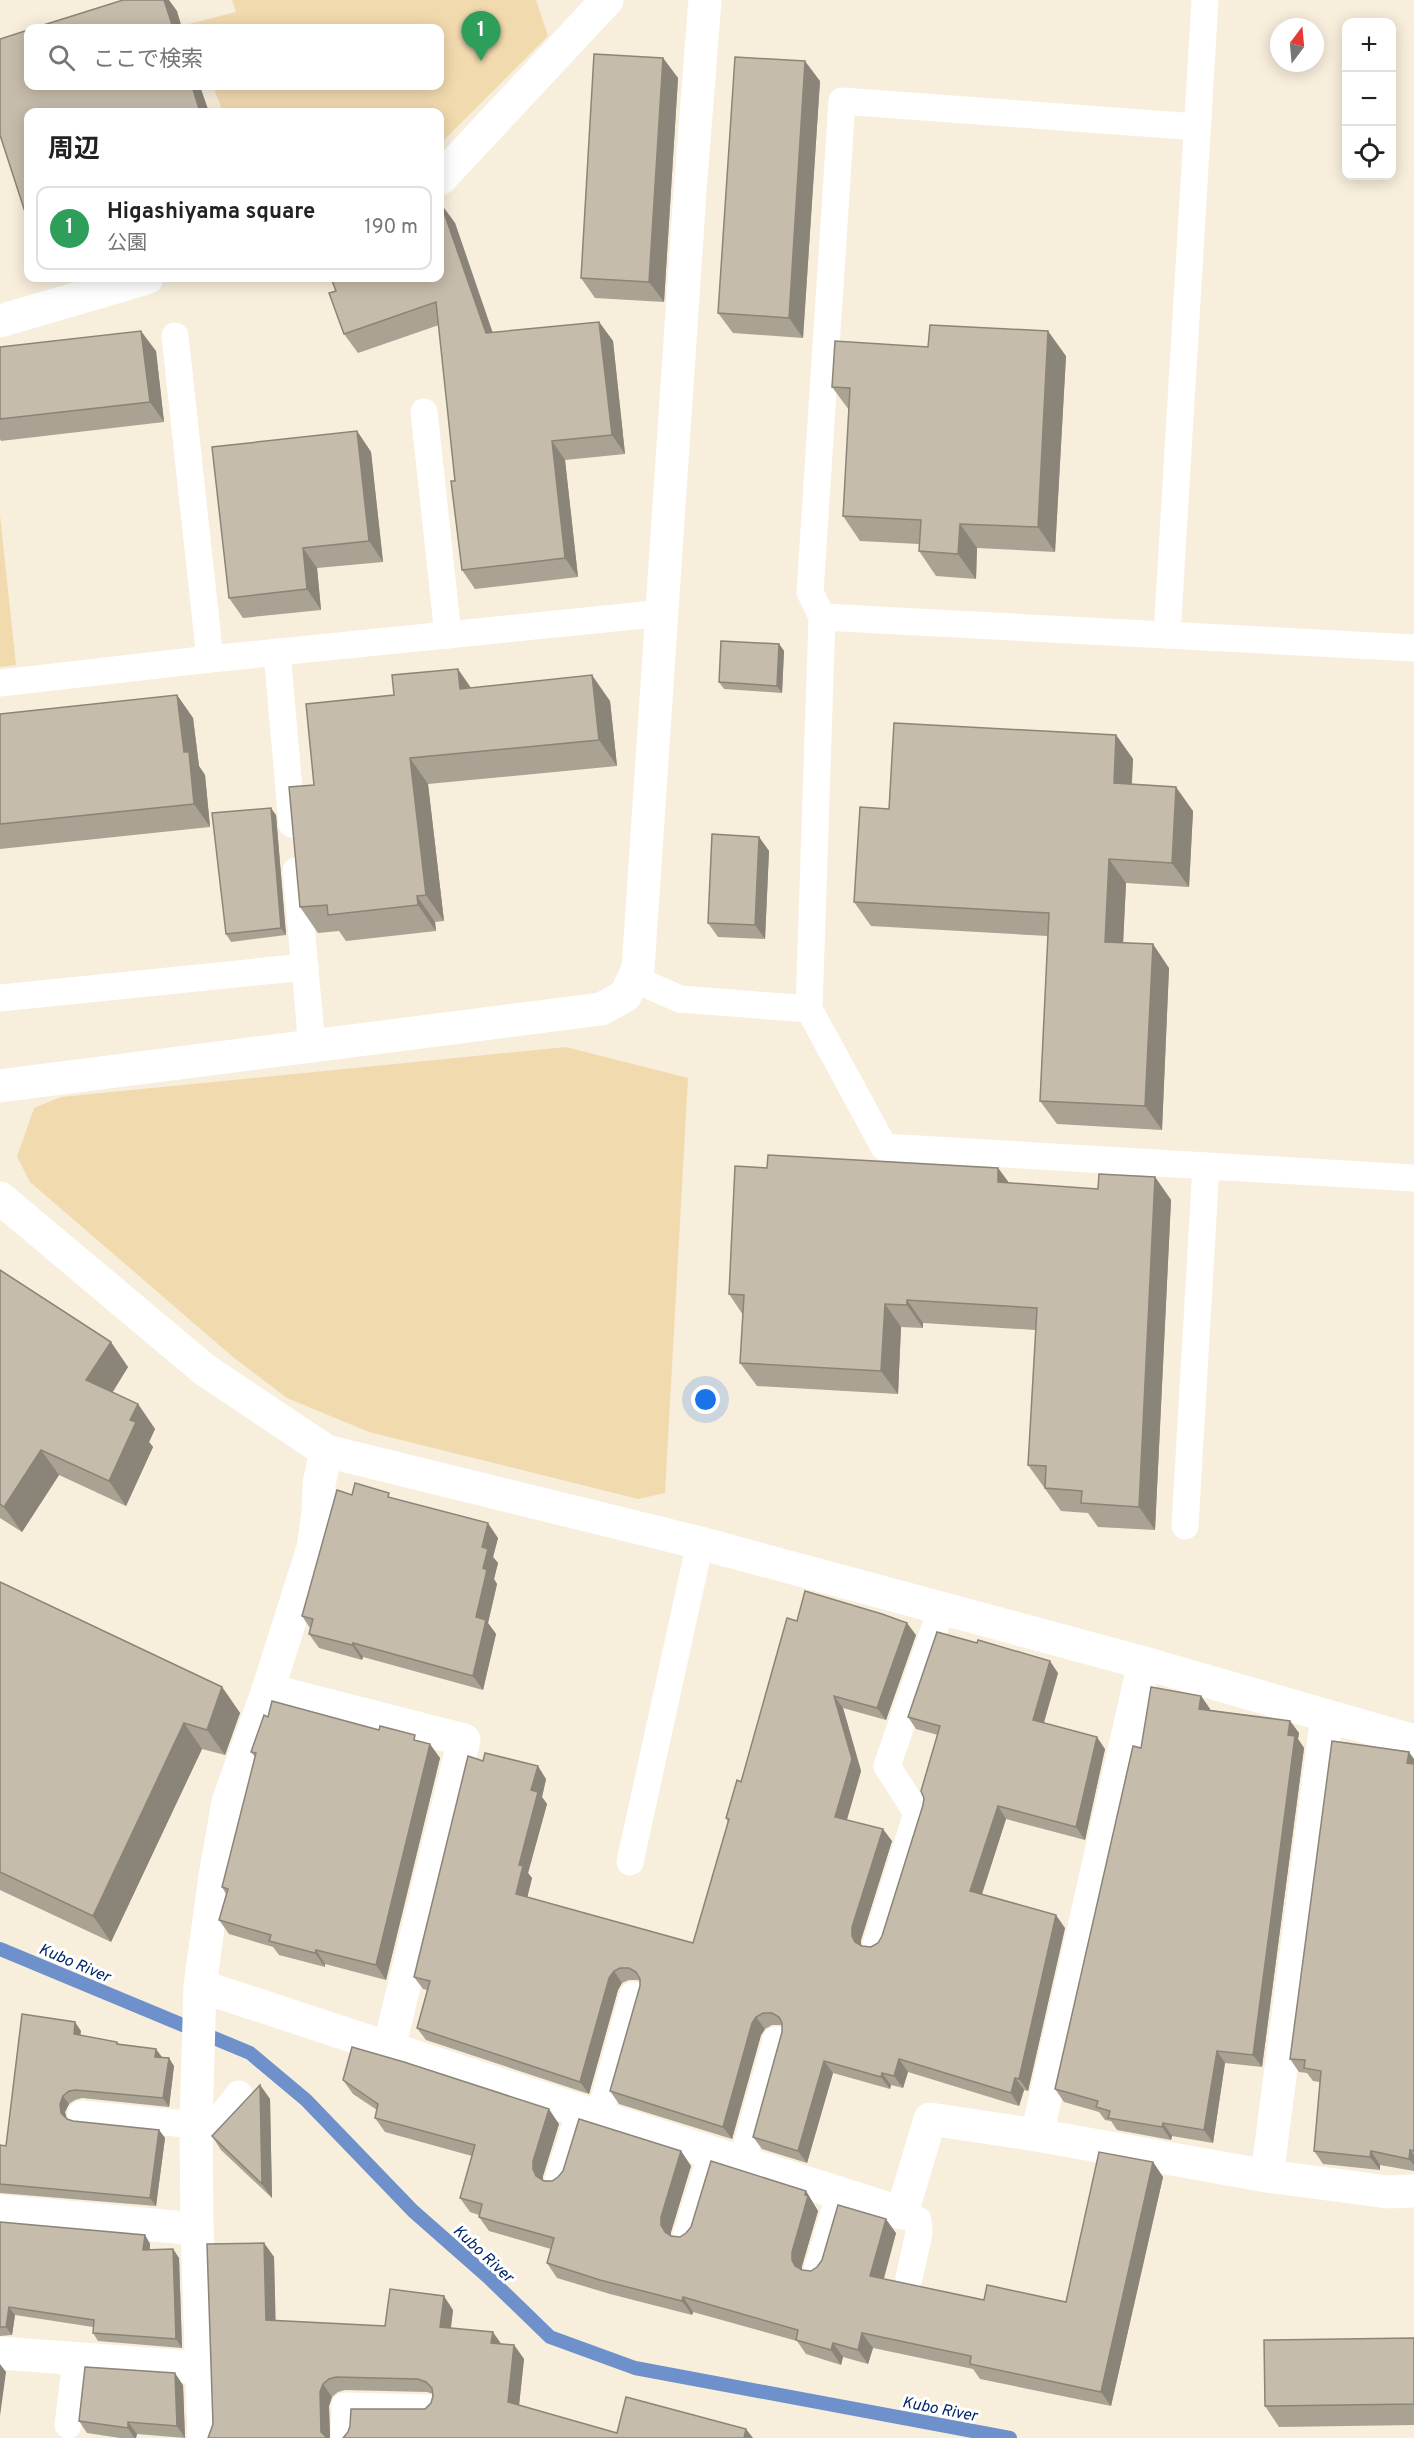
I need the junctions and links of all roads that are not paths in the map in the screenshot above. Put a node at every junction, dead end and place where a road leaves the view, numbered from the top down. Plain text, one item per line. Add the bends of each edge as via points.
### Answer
1 (607, 0) edge
2 (705, 0) edge
3 (1205, 0) edge
4 (1197, 128) junction
5 (444, 175) edge
6 (133, 282) edge
7 (0, 321) edge
8 (175, 336) dead end
9 (424, 412) dead end
10 (664, 613) junction
11 (822, 617) junction
12 (448, 635) junction
13 (1167, 635) junction
14 (1414, 648) edge
15 (277, 652) junction
16 (210, 659) junction
17 (0, 683) edge
18 (305, 967) junction
19 (634, 979) junction
20 (0, 998) edge
21 (809, 1009) junction
22 (312, 1046) junction
23 (0, 1086) edge
24 (1206, 1166) junction
25 (1414, 1178) edge
26 (0, 1198) edge
27 (327, 1451) junction
28 (1185, 1526) dead end
29 (700, 1543) junction
30 (941, 1610) junction
31 (1144, 1663) junction
32 (268, 1690) junction
33 (1327, 1716) junction
34 (1414, 1741) edge
35 (630, 1862) dead end
36 (876, 1944) edge
37 (200, 1986) junction
38 (633, 1995) dead end
39 (776, 2040) dead end
40 (389, 2048) junction
41 (239, 2094) dead end
42 (81, 2114) dead end
43 (589, 2114) junction
44 (196, 2125) junction
45 (1037, 2135) junction
46 (712, 2153) junction
47 (742, 2162) junction
48 (1267, 2176) junction
49 (558, 2180) edge
50 (1414, 2191) edge
51 (840, 2193) junction
52 (0, 2211) edge
53 (902, 2213) junction
54 (196, 2229) junction
55 (686, 2236) edge
56 (817, 2270) edge
57 (909, 2278) dead end
58 (0, 2353) edge
59 (76, 2360) junction
60 (203, 2368) junction
61 (427, 2408) edge
62 (68, 2425) dead end
63 (204, 2438) edge
64 (344, 2438) edge

1 - 5 street
2 - 10 street
3 - 4 lane
4 - 11 lane via 842,101 810,592
4 - 13 lane
6 - 7 street
8 - 16 lane
9 - 12 lane
10 - 12 lane
10 - 19 street via 638,969
11 - 13 lane
11 - 21 lane
12 - 15 lane
13 - 14 lane
15 - 16 lane
15 - 18 lane
16 - 17 lane
18 - 20 lane
18 - 22 lane
19 - 21 lane via 680,999
19 - 22 street via 625,996 601,1009
21 - 24 lane via 884,1147
22 - 23 street
24 - 25 lane
24 - 28 lane
26 - 27 street via 205,1370
27 - 29 street
27 - 32 street via 319,1484 313,1548
29 - 30 street
29 - 35 lane
30 - 31 street
30 - 36 lane via 887,1766 917,1813
31 - 33 street
31 - 45 street
32 - 37 street via 228,1802
32 - 40 street via 464,1740
33 - 34 street
33 - 48 street
37 - 40 street
37 - 44 street
38 - 43 lane
39 - 47 lane
40 - 43 street
41 - 44 lane via 216,2123
42 - 44 lane
43 - 46 street
43 - 49 lane
44 - 54 street
45 - 48 street
45 - 53 street via 930,2119
46 - 47 street
46 - 55 lane
47 - 51 street
48 - 50 street via 1388,2192
51 - 53 street
51 - 56 lane
52 - 54 street
53 - 57 lane via 918,2220
54 - 60 street
58 - 59 street
59 - 60 street
59 - 62 lane
60 - 63 street
61 - 64 lane via 345,2406

